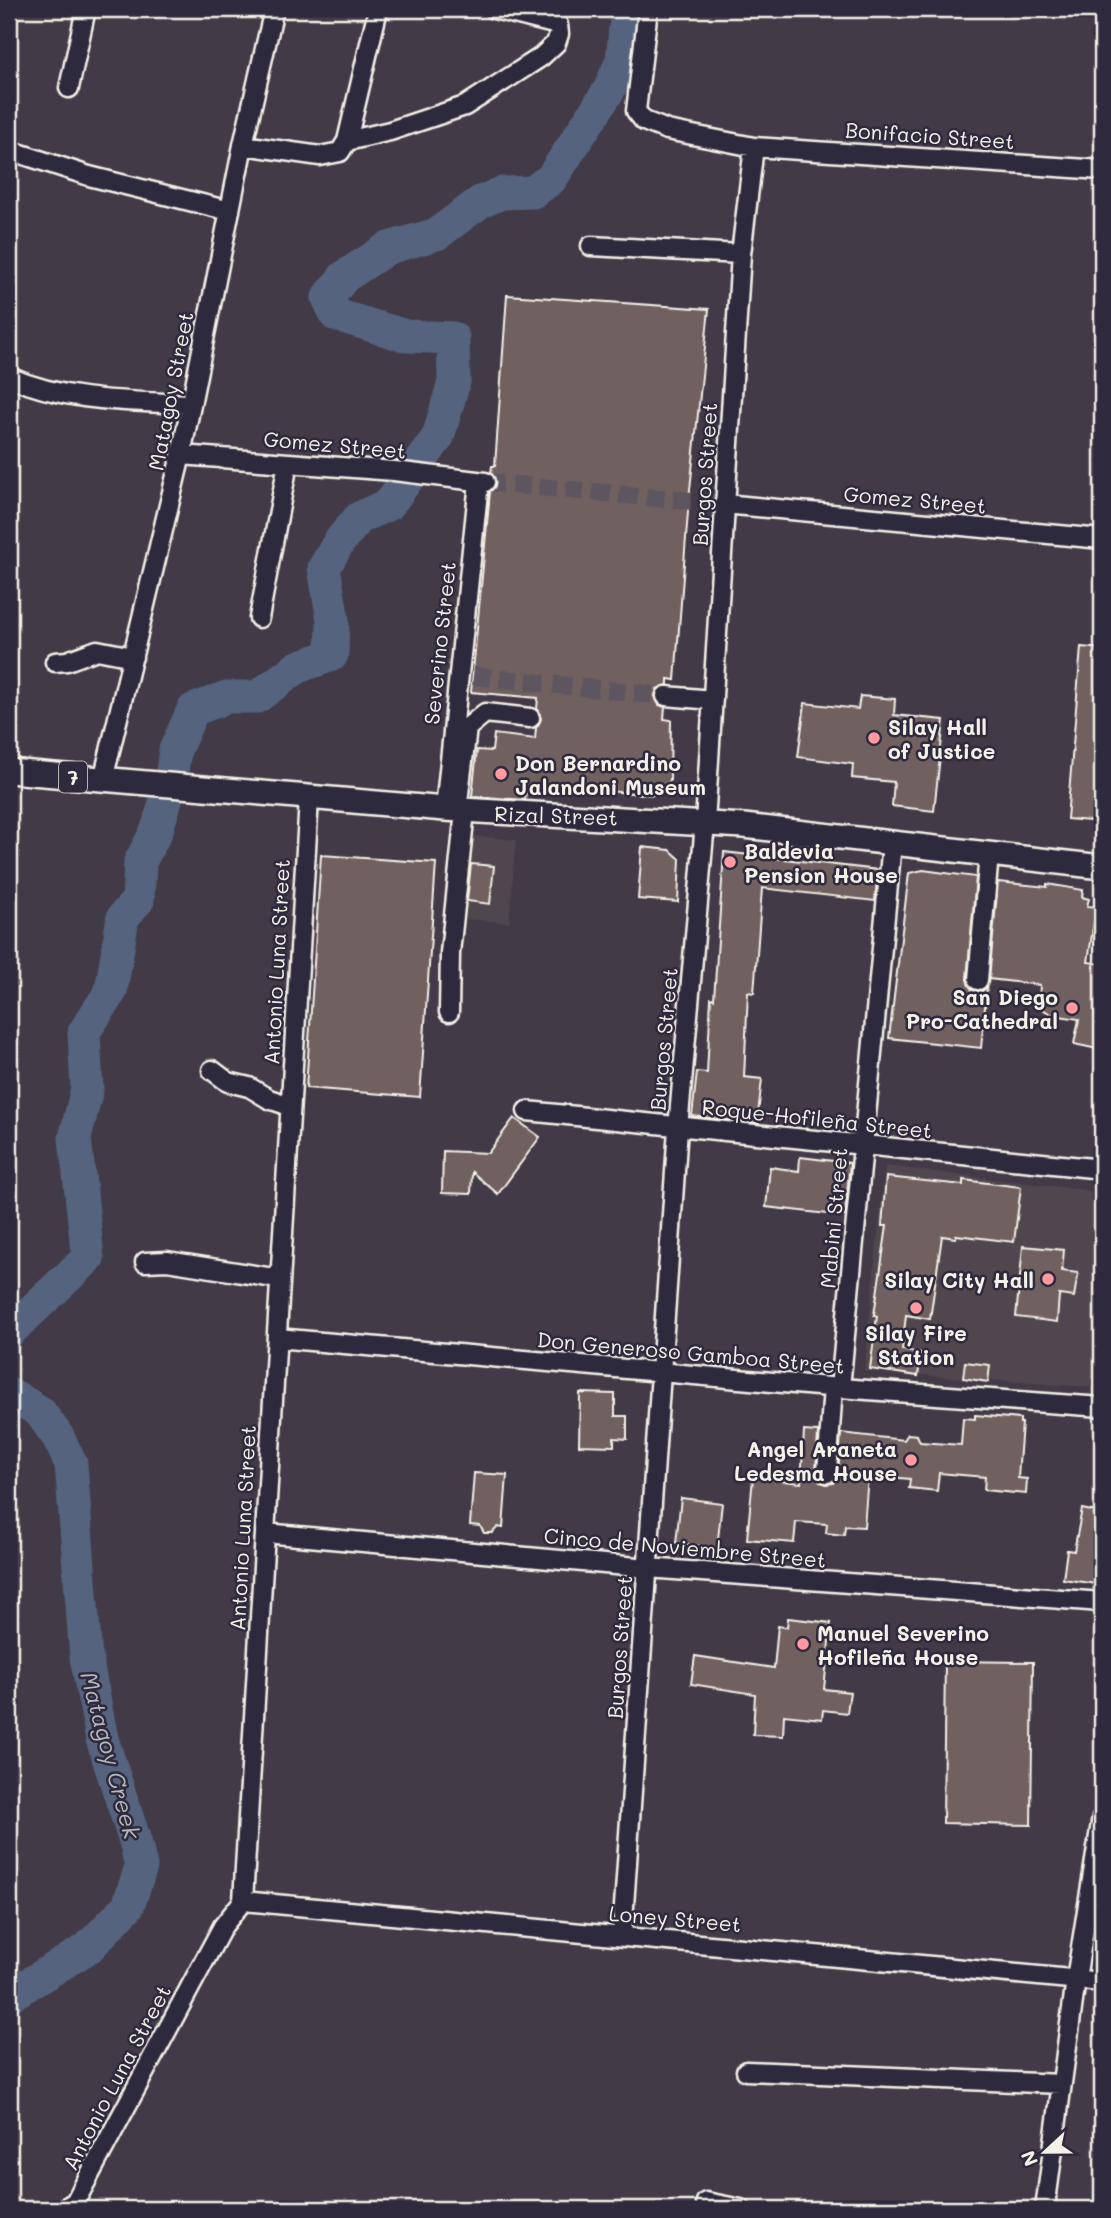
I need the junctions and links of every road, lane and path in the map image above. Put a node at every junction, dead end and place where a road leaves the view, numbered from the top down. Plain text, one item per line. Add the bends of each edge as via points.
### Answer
1 (86, 9) edge
2 (274, 9) edge
3 (378, 9) edge
4 (494, 9) edge
5 (648, 9) edge
6 (69, 88) dead end
7 (347, 141) junction
8 (243, 145) junction
9 (754, 146) junction
10 (9, 150) edge
11 (1102, 170) edge
12 (230, 211) junction
13 (591, 246) dead end
14 (741, 254) junction
15 (9, 377) edge
16 (190, 404) junction
17 (181, 455) junction
18 (288, 463) junction
19 (482, 482) joint
20 (724, 504) junction
21 (1102, 540) edge
22 (260, 618) dead end
23 (133, 657) junction
24 (55, 662) dead end
25 (666, 696) tunnel mouth
26 (713, 700) junction
27 (530, 718) dead end
28 (9, 771) edge
29 (103, 779) junction
30 (309, 799) junction
31 (456, 810) junction
32 (705, 823) junction
33 (892, 843) junction
34 (989, 854) junction
35 (1102, 867) edge
36 (978, 980) dead end
37 (449, 1012) dead end
38 (212, 1070) dead end
39 (290, 1106) junction
40 (527, 1111) dead end
41 (678, 1128) junction
42 (863, 1146) junction
43 (1102, 1170) edge
44 (145, 1262) dead end
45 (280, 1279) junction
46 (276, 1338) junction
47 (661, 1372) junction
48 (836, 1388) junction
49 (1102, 1407) edge
50 (827, 1472) dead end
51 (265, 1533) junction
52 (648, 1568) junction
53 (1102, 1602) edge
54 (1102, 1817) edge
55 (243, 1901) junction
56 (622, 1935) junction
57 (1076, 1979) junction
58 (1102, 1982) edge
59 (746, 2071) dead end
60 (1061, 2084) junction
61 (706, 2202) dead end
62 (63, 2209) edge
63 (740, 2209) edge
64 (1045, 2209) edge

1 - 6 street
2 - 8 street, Matagoy Street
3 - 7 street
4 - 7 street via 558,24 556,43 466,106
5 - 9 street, Bonifacio Street via 638,116 667,130
7 - 8 street via 340,152 320,156
8 - 12 street, Matagoy Street
9 - 11 street, Bonifacio Street
9 - 14 street, Burgos Street
10 - 12 street via 89,176
12 - 16 street, Matagoy Street
13 - 14 street
14 - 20 street, Burgos Street
15 - 16 street via 73,396
16 - 17 street, Matagoy Street
17 - 18 street, Gomez Street
17 - 23 street, Matagoy Street
18 - 19 street, Gomez Street
18 - 22 street
19 - 31 street, Severino Street
20 - 21 street, Gomez Street
20 - 26 street, Burgos Street
23 - 24 street via 97,650
23 - 29 street, Matagoy Street
25 - 26 street
26 - 32 street, Burgos Street
27 - 31 street via 485,713 467,727
28 - 29 main road, Rizal Street / 7
29 - 30 main road, Rizal Street / 7
30 - 31 main road, Rizal Street / 7
30 - 39 street, Antonio Luna Street
31 - 32 main road, Rizal Street / 7
31 - 37 street
32 - 33 main road, Rizal Street / 7
32 - 41 street, Burgos Street
33 - 34 main road, Rizal Street / 7
33 - 42 street, Mabini Street
34 - 35 main road, Rizal Street / 7
34 - 36 street
38 - 39 street via 228,1082
39 - 45 street, Antonio Luna Street
40 - 41 street, Roque-Hofileña Street
41 - 42 street, Roque-Hofileña Street
41 - 47 street, Burgos Street
42 - 43 street, Roque-Hofileña Street
42 - 48 street, Mabini Street
44 - 45 street via 167,1261
45 - 46 street, Antonio Luna Street
46 - 47 street, Don Generoso Gamboa Street
46 - 51 street, Antonio Luna Street
47 - 48 street, Don Generoso Gamboa Street
47 - 52 street, Burgos Street
48 - 49 street, Don Generoso Gamboa Street
48 - 50 street, Mabini Street
51 - 52 street, Cinco de Noviembre Street
51 - 55 street, Antonio Luna Street
52 - 53 street, Cinco de Noviembre Street
52 - 56 street, Burgos Street
54 - 57 street
55 - 56 street, Loney Street
55 - 62 street, Antonio Luna Street via 223,1926 75,2202
56 - 57 street, Loney Street
57 - 58 street, Loney Street
57 - 60 street
59 - 60 street
60 - 64 street
61 - 63 street

